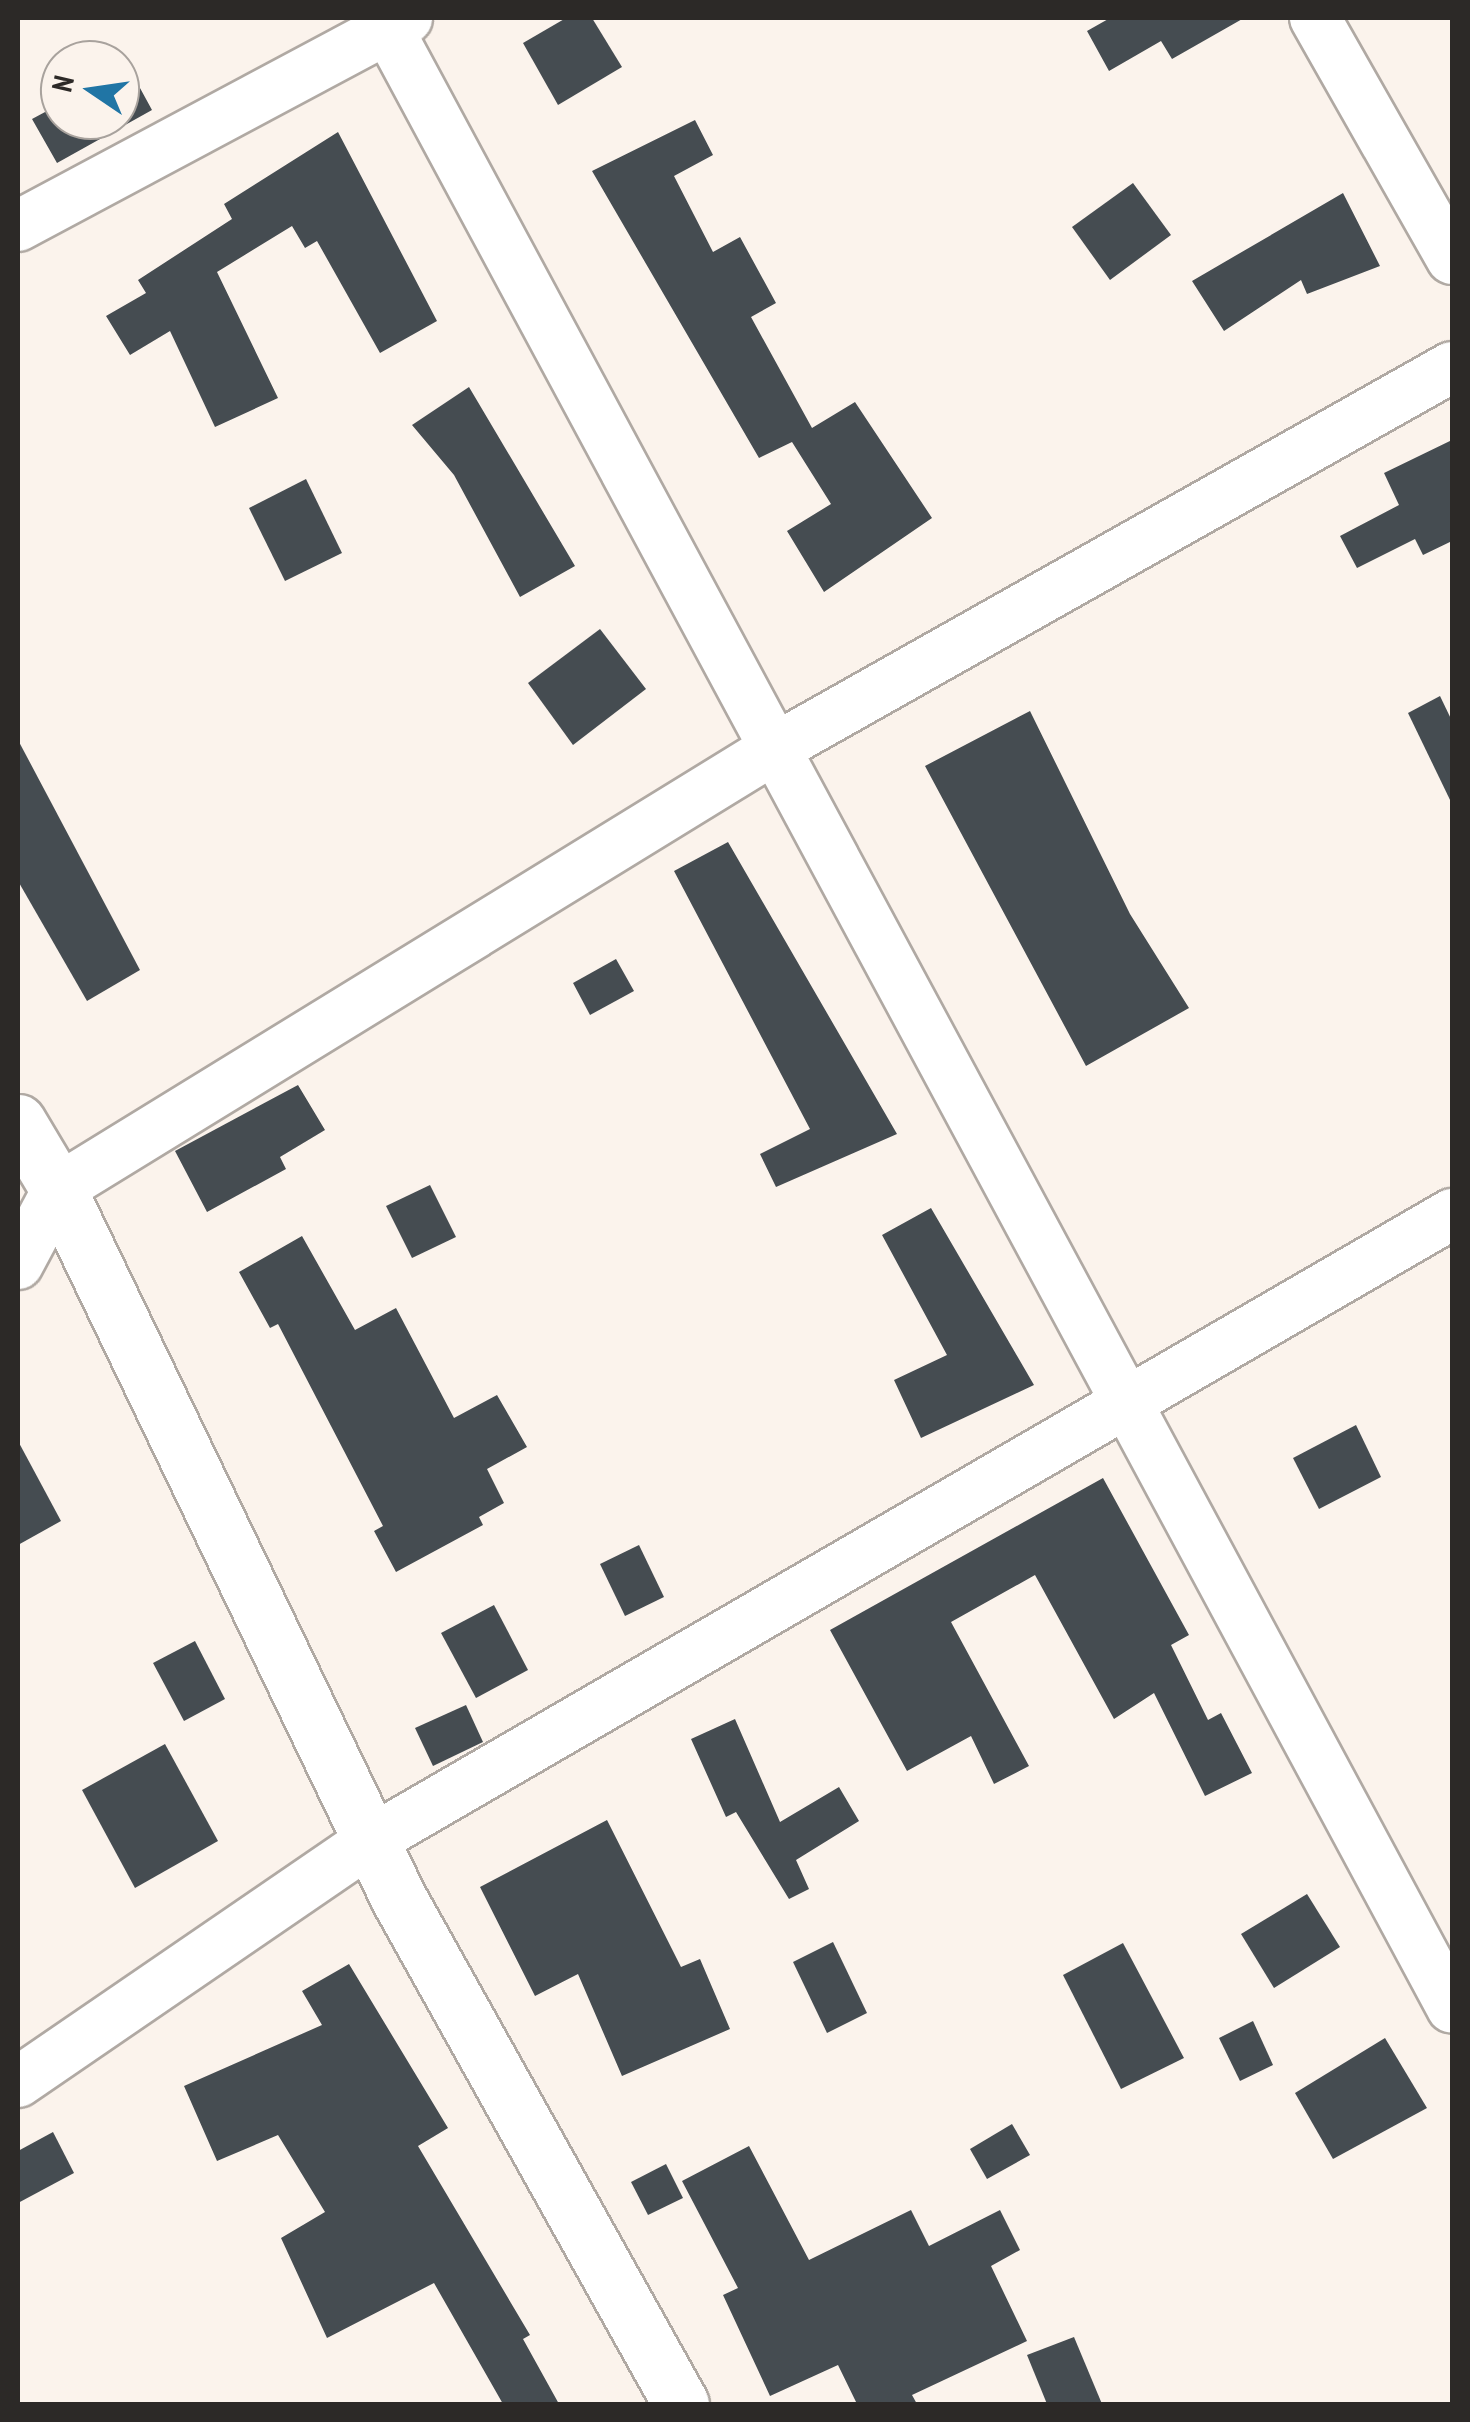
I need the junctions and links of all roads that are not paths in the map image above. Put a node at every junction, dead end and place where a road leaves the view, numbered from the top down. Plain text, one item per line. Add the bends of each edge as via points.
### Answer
1 (1315, 18) edge
2 (392, 21) edge
3 (18, 226) edge
4 (1452, 260) edge
5 (1452, 367) edge
6 (774, 749) junction
7 (18, 1122) edge
8 (58, 1189) junction
9 (1452, 1214) edge
10 (18, 1264) edge
11 (1128, 1402) junction
12 (370, 1841) junction
13 (1452, 2008) edge
14 (18, 2082) edge
15 (681, 2404) edge

1 - 4 street
2 - 3 street
2 - 6 street
5 - 6 street
6 - 8 street
6 - 11 street
7 - 8 main road
8 - 10 street
8 - 12 main road
9 - 11 street
11 - 12 street
11 - 13 street
12 - 14 street
12 - 15 main road

